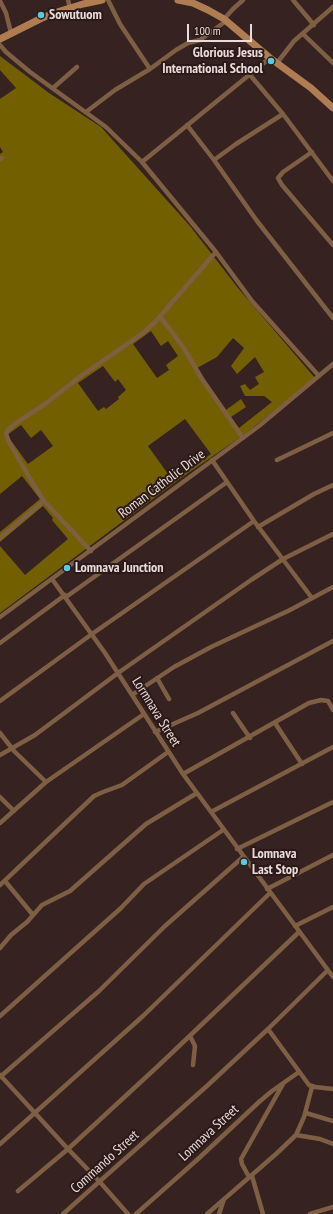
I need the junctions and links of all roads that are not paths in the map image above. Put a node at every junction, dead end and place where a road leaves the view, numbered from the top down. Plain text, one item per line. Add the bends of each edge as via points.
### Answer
1 (68, 0) edge
2 (102, 0) edge
3 (108, 0) edge
4 (178, 0) edge
5 (243, 0) edge
6 (293, 0) edge
7 (0, 1) edge
8 (194, 1) edge
9 (333, 7) edge
10 (70, 8) junction
11 (225, 20) junction
12 (314, 25) junction
13 (11, 34) junction
14 (302, 34) junction
15 (0, 39) edge
16 (0, 45) edge
17 (270, 58) junction
18 (277, 63) junction
19 (333, 63) edge
20 (77, 67) dead end
21 (150, 69) junction
22 (250, 75) junction
23 (53, 88) junction
24 (333, 108) edge
25 (86, 112) junction
26 (284, 114) junction
27 (187, 125) junction
28 (312, 152) junction
29 (214, 160) junction
30 (142, 162) junction
31 (333, 181) edge
32 (333, 245) edge
33 (216, 252) junction
34 (160, 317) junction
35 (333, 318) edge
36 (333, 364) edge
37 (318, 376) junction
38 (333, 433) edge
39 (243, 438) junction
40 (212, 460) junction
41 (277, 460) dead end
42 (227, 482) junction
43 (333, 485) edge
44 (44, 501) junction
45 (254, 521) junction
46 (258, 526) junction
47 (333, 534) edge
48 (0, 538) edge
49 (91, 550) junction
50 (283, 560) junction
51 (52, 578) junction
52 (333, 587) edge
53 (66, 596) junction
54 (312, 598) junction
55 (0, 617) edge
56 (92, 634) junction
57 (333, 641) edge
58 (0, 643) edge
59 (118, 673) junction
60 (157, 678) junction
61 (132, 695) junction
62 (169, 699) dead end
63 (0, 701) edge
64 (333, 710) edge
65 (233, 713) dead end
66 (144, 714) junction
67 (275, 723) junction
68 (155, 732) junction
69 (0, 733) edge
70 (250, 738) junction
71 (333, 747) edge
72 (12, 748) junction
73 (168, 752) junction
74 (0, 755) edge
75 (302, 764) junction
76 (183, 774) junction
77 (46, 782) junction
78 (197, 793) junction
79 (0, 796) edge
80 (333, 802) edge
81 (14, 811) junction
82 (211, 812) junction
83 (0, 823) edge
84 (223, 830) junction
85 (237, 849) junction
86 (333, 855) edge
87 (243, 857) junction
88 (5, 881) junction
89 (0, 885) edge
90 (269, 891) junction
91 (333, 907) edge
92 (33, 915) junction
93 (295, 926) junction
94 (299, 932) junction
95 (0, 948) edge
96 (328, 972) junction
97 (333, 977) edge
98 (0, 1016) edge
99 (268, 1029) junction
100 (190, 1036) junction
101 (193, 1065) dead end
102 (299, 1072) junction
103 (0, 1076) edge
104 (283, 1083) junction
105 (312, 1086) junction
106 (333, 1089) edge
107 (306, 1113) junction
108 (35, 1114) junction
109 (333, 1121) edge
110 (296, 1135) junction
111 (0, 1144) edge
112 (333, 1144) edge
113 (68, 1148) junction
114 (250, 1177) junction
115 (99, 1181) junction
116 (18, 1191) dead end
117 (224, 1198) junction
118 (333, 1207) edge
119 (64, 1214) edge
120 (128, 1214) edge
121 (136, 1214) edge
122 (207, 1214) edge
123 (219, 1214) edge
124 (263, 1214) edge
125 (310, 1214) edge

1 - 10 street
2 - 10 main road
3 - 21 street via 120,24
4 - 8 main road
5 - 11 street
6 - 12 street
7 - 13 street
8 - 11 main road
9 - 12 street
10 - 13 main road via 42,18
11 - 17 main road
11 - 21 street via 208,35 176,50
12 - 14 street
13 - 15 main road
14 - 18 street
14 - 19 street
16 - 23 street via 30,72
17 - 18 main road
17 - 22 street
18 - 24 main road
20 - 23 street
21 - 25 street via 115,90
22 - 26 street
22 - 27 street
23 - 25 street
25 - 30 street via 106,127
26 - 28 street
26 - 29 street
27 - 29 street
27 - 30 street
28 - 31 street
28 - 32 street via 278,178 286,191
29 - 35 street
30 - 33 street
33 - 34 street
33 - 37 street via 252,301
34 - 39 street
34 - 44 street via 143,333 8,430 8,442
36 - 37 street, Roman Catholic Drive
37 - 39 street, Roman Catholic Drive
38 - 41 street
39 - 40 street, Roman Catholic Drive
40 - 42 street
40 - 49 street, Roman Catholic Drive
42 - 45 street
42 - 53 street
43 - 46 street
44 - 48 street
44 - 49 street
45 - 46 street
45 - 56 street
46 - 50 street
47 - 50 street
49 - 51 street, Roman Catholic Drive
50 - 54 street
50 - 59 street via 232,592
51 - 53 street, Lormnava Street
51 - 55 street, Roman Catholic Drive
52 - 54 street
53 - 56 street, Lormnava Street
53 - 58 street
54 - 60 street via 212,647
56 - 59 street, Lormnava Street
56 - 63 street
57 - 68 street via 198,713
59 - 61 street, Lormnava Street
59 - 72 street via 36,734
60 - 61 street
60 - 62 street
61 - 66 street, Lormnava Street
64 - 67 street via 328,701 312,702
65 - 70 street
66 - 68 street, Lormnava Street
66 - 77 street
67 - 70 street
67 - 75 street
68 - 73 street, Lormnava Street
69 - 72 street
70 - 76 street
71 - 75 street
72 - 74 street
72 - 77 street
73 - 76 street, Lormnava Street
73 - 88 street via 122,785 94,796
75 - 82 street
76 - 78 street, Lormnava Street
77 - 81 street
78 - 82 street, Lormnava Street
78 - 92 street via 146,824 70,891 47,902
79 - 81 street
80 - 85 street
81 - 83 street
82 - 84 street, Lormnava Street
84 - 85 street, Lormnava Street
84 - 98 street via 144,884 121,908
85 - 87 street, Lormnava Street
86 - 90 street
87 - 90 street, Lormnava Street
87 - 103 street via 165,926 95,995
88 - 89 street
88 - 92 street
90 - 93 street, Lormnava Street
90 - 108 street via 143,1016
91 - 93 street
92 - 95 street
93 - 94 street, Lormnava Street
94 - 96 street, Lormnava Street
94 - 100 street
96 - 97 street, Lormnava Street
96 - 99 street, Commando Street
99 - 102 street
99 - 115 street, Commando Street
100 - 101 street via 195,1046
100 - 113 street
102 - 104 street, Lomnava Street
102 - 105 street
103 - 108 street
104 - 114 street via 241,1159
104 - 121 street, Lomnava Street
105 - 106 street
105 - 107 street
107 - 109 street
107 - 110 street
108 - 111 street
108 - 113 street
110 - 112 street
110 - 114 street
113 - 115 street
113 - 116 street
114 - 117 street
114 - 124 street
115 - 119 street, Commando Street
115 - 120 street
117 - 122 street
117 - 123 street
118 - 125 street

